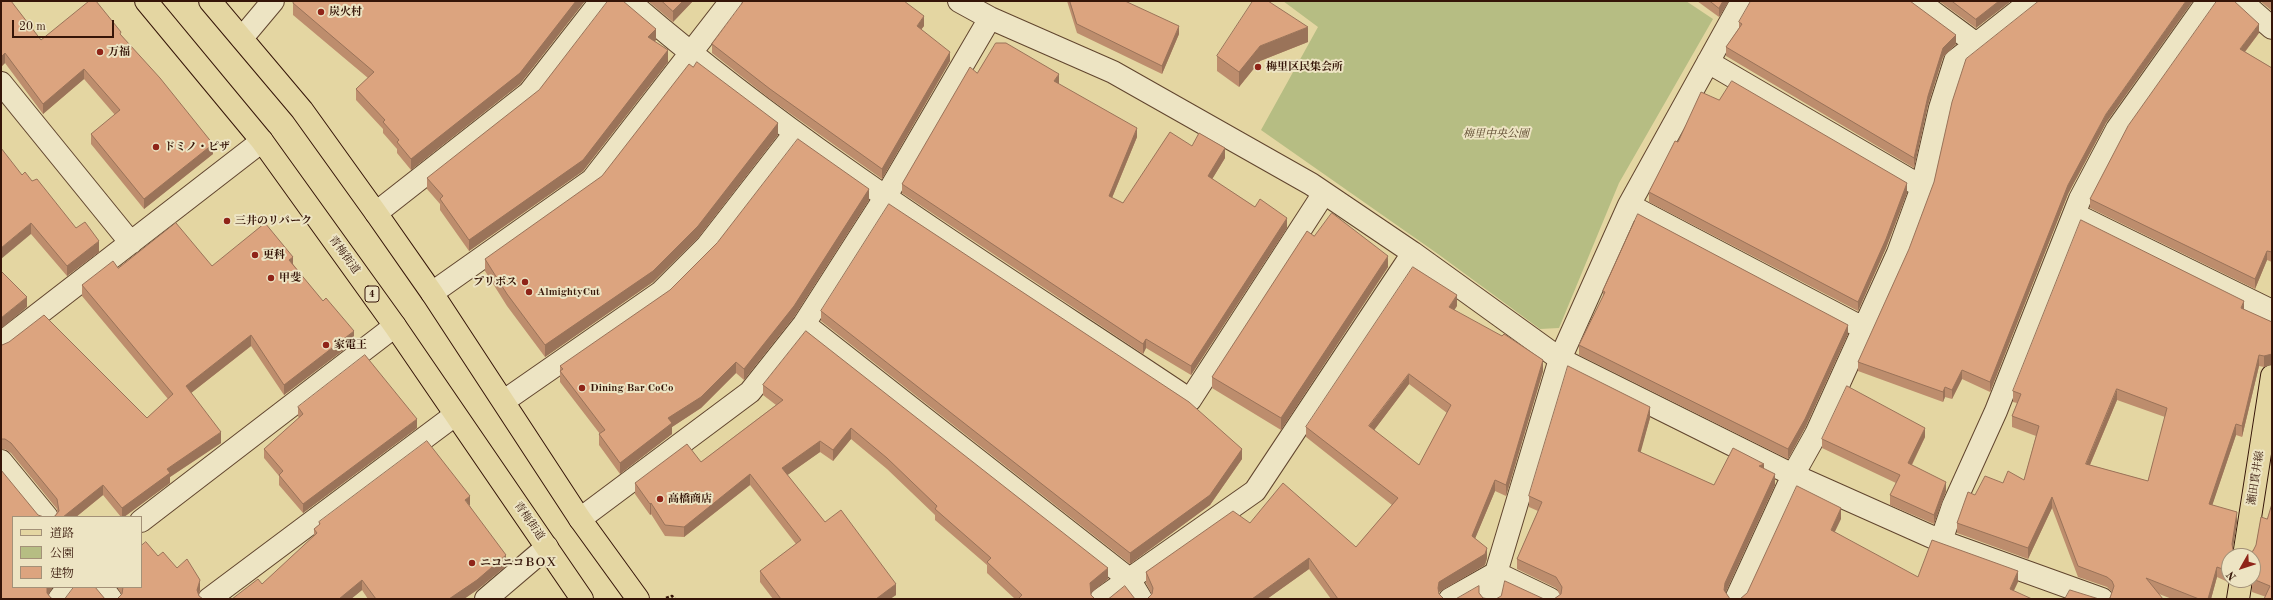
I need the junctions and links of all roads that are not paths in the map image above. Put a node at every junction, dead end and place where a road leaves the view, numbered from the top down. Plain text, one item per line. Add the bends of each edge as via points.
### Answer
1 (146, 1) edge
2 (210, 1) edge
3 (273, 1) edge
4 (601, 1) edge
5 (629, 1) edge
6 (731, 1) edge
7 (960, 1) edge
8 (1742, 1) edge
9 (1918, 1) edge
10 (2030, 1) edge
11 (2208, 1) edge
12 (2241, 1) edge
13 (990, 18) junction
14 (2272, 28) edge
15 (242, 38) junction
16 (1975, 43) junction
17 (690, 54) junction
18 (1708, 62) junction
19 (1, 83) edge
20 (795, 133) junction
21 (262, 141) junction
22 (1922, 187) junction
23 (1324, 193) junction
24 (886, 196) junction
25 (1629, 205) junction
26 (376, 213) junction
27 (2074, 214) junction
28 (131, 242) junction
29 (1413, 253) junction
30 (432, 293) junction
31 (2272, 311) edge
32 (804, 324) junction
33 (394, 326) junction
34 (1863, 328) junction
35 (1, 343) edge
36 (1560, 360) junction
37 (2272, 376) edge
38 (504, 401) junction
39 (2269, 412) edge
40 (455, 415) junction
41 (1, 461) edge
42 (1793, 475) junction
43 (46, 516) edge
44 (580, 519) junction
45 (142, 520) edge
46 (1941, 541) junction
47 (547, 547) junction
48 (2245, 548) edge
49 (1496, 573) junction
50 (1129, 579) junction
51 (67, 588) edge
52 (103, 588) edge
53 (2240, 588) edge
54 (2058, 592) edge
55 (59, 599) edge
56 (111, 599) edge
57 (209, 599) edge
58 (486, 599) edge
59 (582, 599) edge
60 (638, 599) edge
61 (1101, 599) edge
62 (1141, 599) edge
63 (1450, 599) edge
64 (1491, 599) edge
65 (1550, 599) edge
66 (1736, 599) edge
67 (2102, 599) edge
68 (2238, 599) edge

1 - 21 main road, 青梅街道 / 4
2 - 15 main road
3 - 15 street
4 - 26 street via 529,93
5 - 17 street
6 - 17 street
7 - 13 street
8 - 18 street
9 - 16 street
10 - 16 street
11 - 27 street via 2117,129
12 - 14 street
13 - 23 street via 1113,72
13 - 24 street
15 - 26 main road via 302,110
16 - 22 street via 1955,61 1949,76
17 - 20 street
17 - 30 street via 592,180
18 - 22 street
18 - 25 street
19 - 28 street
20 - 24 street
20 - 38 street via 707,246 661,292
21 - 28 street
21 - 33 main road, 青梅街道 / 4
22 - 34 street via 1898,253
23 - 24 street via 1190,400
23 - 29 street
24 - 32 street
25 - 34 street
25 - 36 street
26 - 30 main road
27 - 31 street
27 - 46 street via 1996,411 1953,506
28 - 35 street
29 - 36 street
29 - 50 street via 1255,491
30 - 38 main road
32 - 44 street via 750,392
32 - 50 street
33 - 40 main road, 青梅街道 / 4
33 - 45 street
34 - 42 street via 1816,434
36 - 42 street
36 - 49 street
37 - 39 main road, 瀬田貫井線
38 - 44 main road
39 - 48 main road, 瀬田貫井線
40 - 47 main road, 青梅街道 / 4
40 - 57 street
41 - 43 street
42 - 46 street
42 - 66 street
44 - 60 main road
46 - 54 street
47 - 58 street
47 - 59 main road, 青梅街道 / 4
49 - 63 street
49 - 64 street
49 - 65 street
50 - 61 street
50 - 62 street
51 - 55 street
52 - 56 street
53 - 68 main road
54 - 67 street

